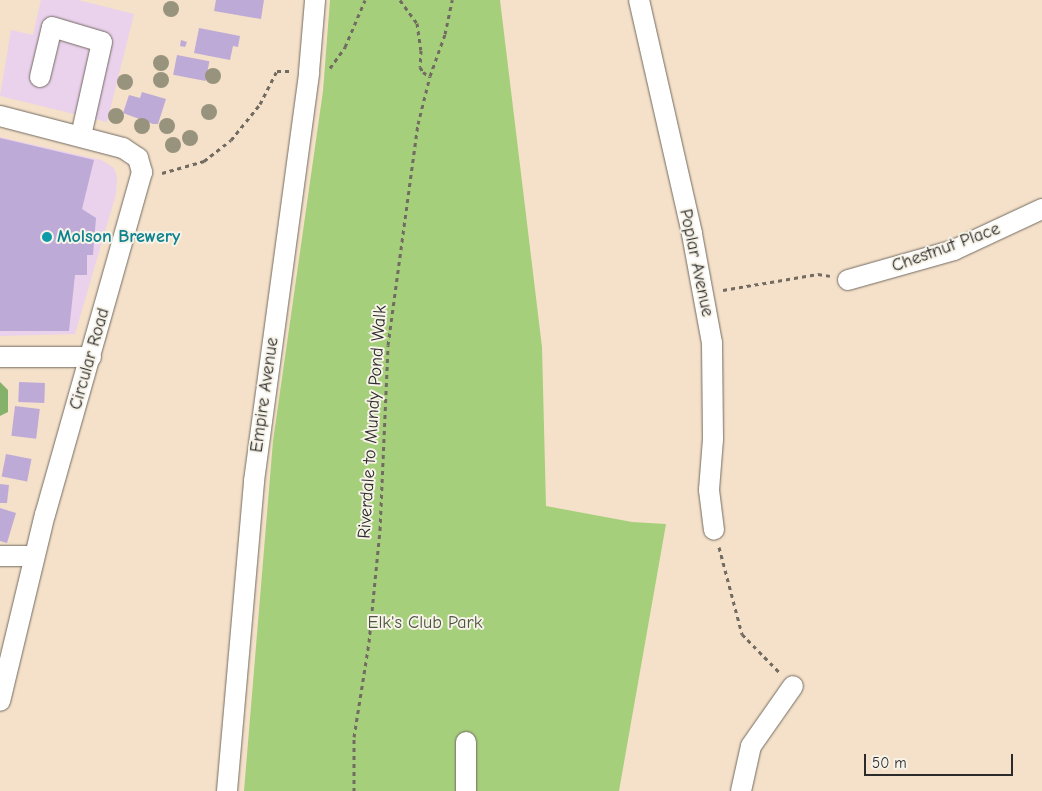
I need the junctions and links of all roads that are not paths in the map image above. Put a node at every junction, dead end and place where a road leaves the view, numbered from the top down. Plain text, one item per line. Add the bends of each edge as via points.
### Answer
1 (315, 0) edge
2 (639, 0) edge
3 (40, 77) dead end
4 (0, 116) edge
5 (81, 136) junction
6 (1042, 209) edge
7 (848, 280) road end
8 (0, 357) edge
9 (91, 357) junction
10 (714, 530) road end
11 (0, 556) edge
12 (34, 556) junction
13 (793, 686) road end
14 (0, 701) edge
15 (466, 742) dead end
16 (227, 791) edge
17 (466, 791) edge
18 (740, 791) edge

1 - 16 street, Empire Avenue via 308,82 254,481
2 - 10 street, Poplar Avenue via 692,234 712,343 713,439 709,490
3 - 5 street via 52,28 102,42
4 - 5 street, Circular Road
5 - 9 street, Circular Road via 131,152 138,158 142,172
6 - 7 street, Chestnut Place via 954,250
8 - 9 street
9 - 12 street, Circular Road
11 - 12 street
12 - 14 street, Circular Road
13 - 18 street via 751,746
15 - 17 street

